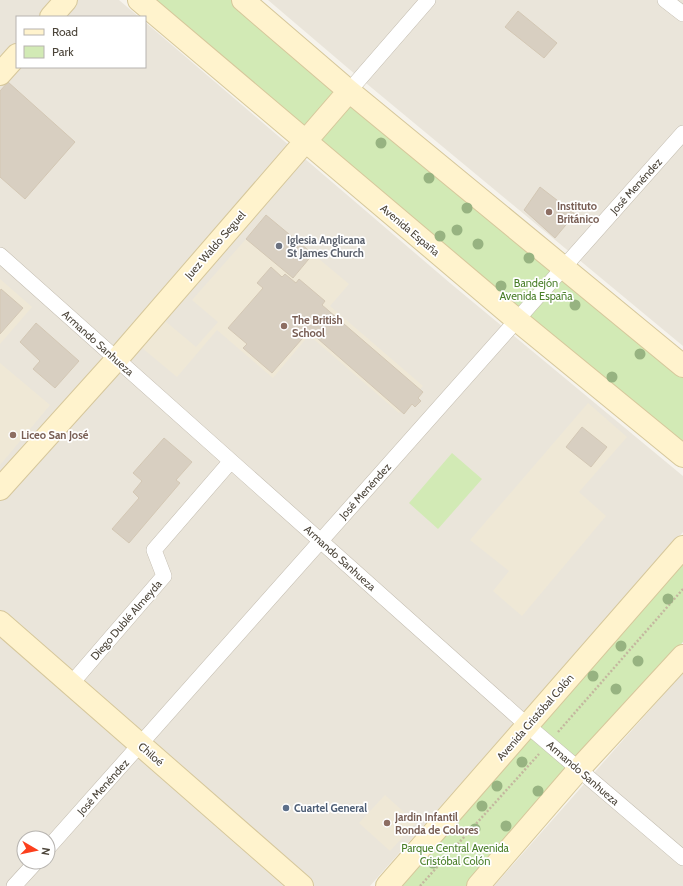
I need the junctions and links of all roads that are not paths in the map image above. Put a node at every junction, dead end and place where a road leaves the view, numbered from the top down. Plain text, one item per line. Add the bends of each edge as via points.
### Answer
1 (66, 0) edge
2 (140, 0) edge
3 (243, 0) edge
4 (428, 0) edge
5 (665, 0) edge
6 (683, 14) edge
7 (52, 16) edge
8 (16, 56) edge
9 (0, 74) edge
10 (349, 91) junction
11 (683, 133) edge
12 (305, 141) junction
13 (0, 255) edge
14 (564, 268) junction
15 (517, 320) junction
16 (116, 359) junction
17 (683, 366) edge
18 (683, 456) edge
19 (231, 461) junction
20 (0, 489) edge
21 (321, 541) junction
22 (683, 547) edge
23 (0, 622) edge
24 (683, 656) edge
25 (71, 684) junction
26 (528, 726) junction
27 (140, 745) junction
28 (579, 769) junction
29 (56, 839) edge
30 (683, 858) edge
31 (29, 870) edge
32 (14, 886) edge
33 (302, 886) edge
34 (387, 886) edge
35 (478, 886) edge

1 - 7 main road
2 - 12 main road, Avenida España
3 - 10 main road
4 - 10 street, Juez Waldo Seguel
5 - 6 street
8 - 9 main road
10 - 12 main road, Juez Waldo Seguel
10 - 14 main road
11 - 14 street, José Menéndez
12 - 15 main road, Avenida España
12 - 16 main road, Juez Waldo Seguel
13 - 16 street, Armando Sanhueza
14 - 15 street, José Menéndez
14 - 17 main road
15 - 18 main road, Avenida España
15 - 21 street, José Menéndez
16 - 19 street, Armando Sanhueza
16 - 20 main road, Juez Waldo Seguel
19 - 21 street, Armando Sanhueza
19 - 25 street, Diego Dublé Almeyda via 154,550 164,576
21 - 26 street, Armando Sanhueza
21 - 27 street, José Menéndez
22 - 26 main road, Avenida Cristóbal Colón
23 - 25 main road, Chiloé
24 - 28 main road
25 - 27 main road, Chiloé
26 - 28 street, Armando Sanhueza
26 - 34 main road, Avenida Cristóbal Colón
27 - 29 street, José Menéndez
27 - 33 main road, Chiloé
28 - 30 street, Armando Sanhueza
28 - 35 main road
31 - 32 street

